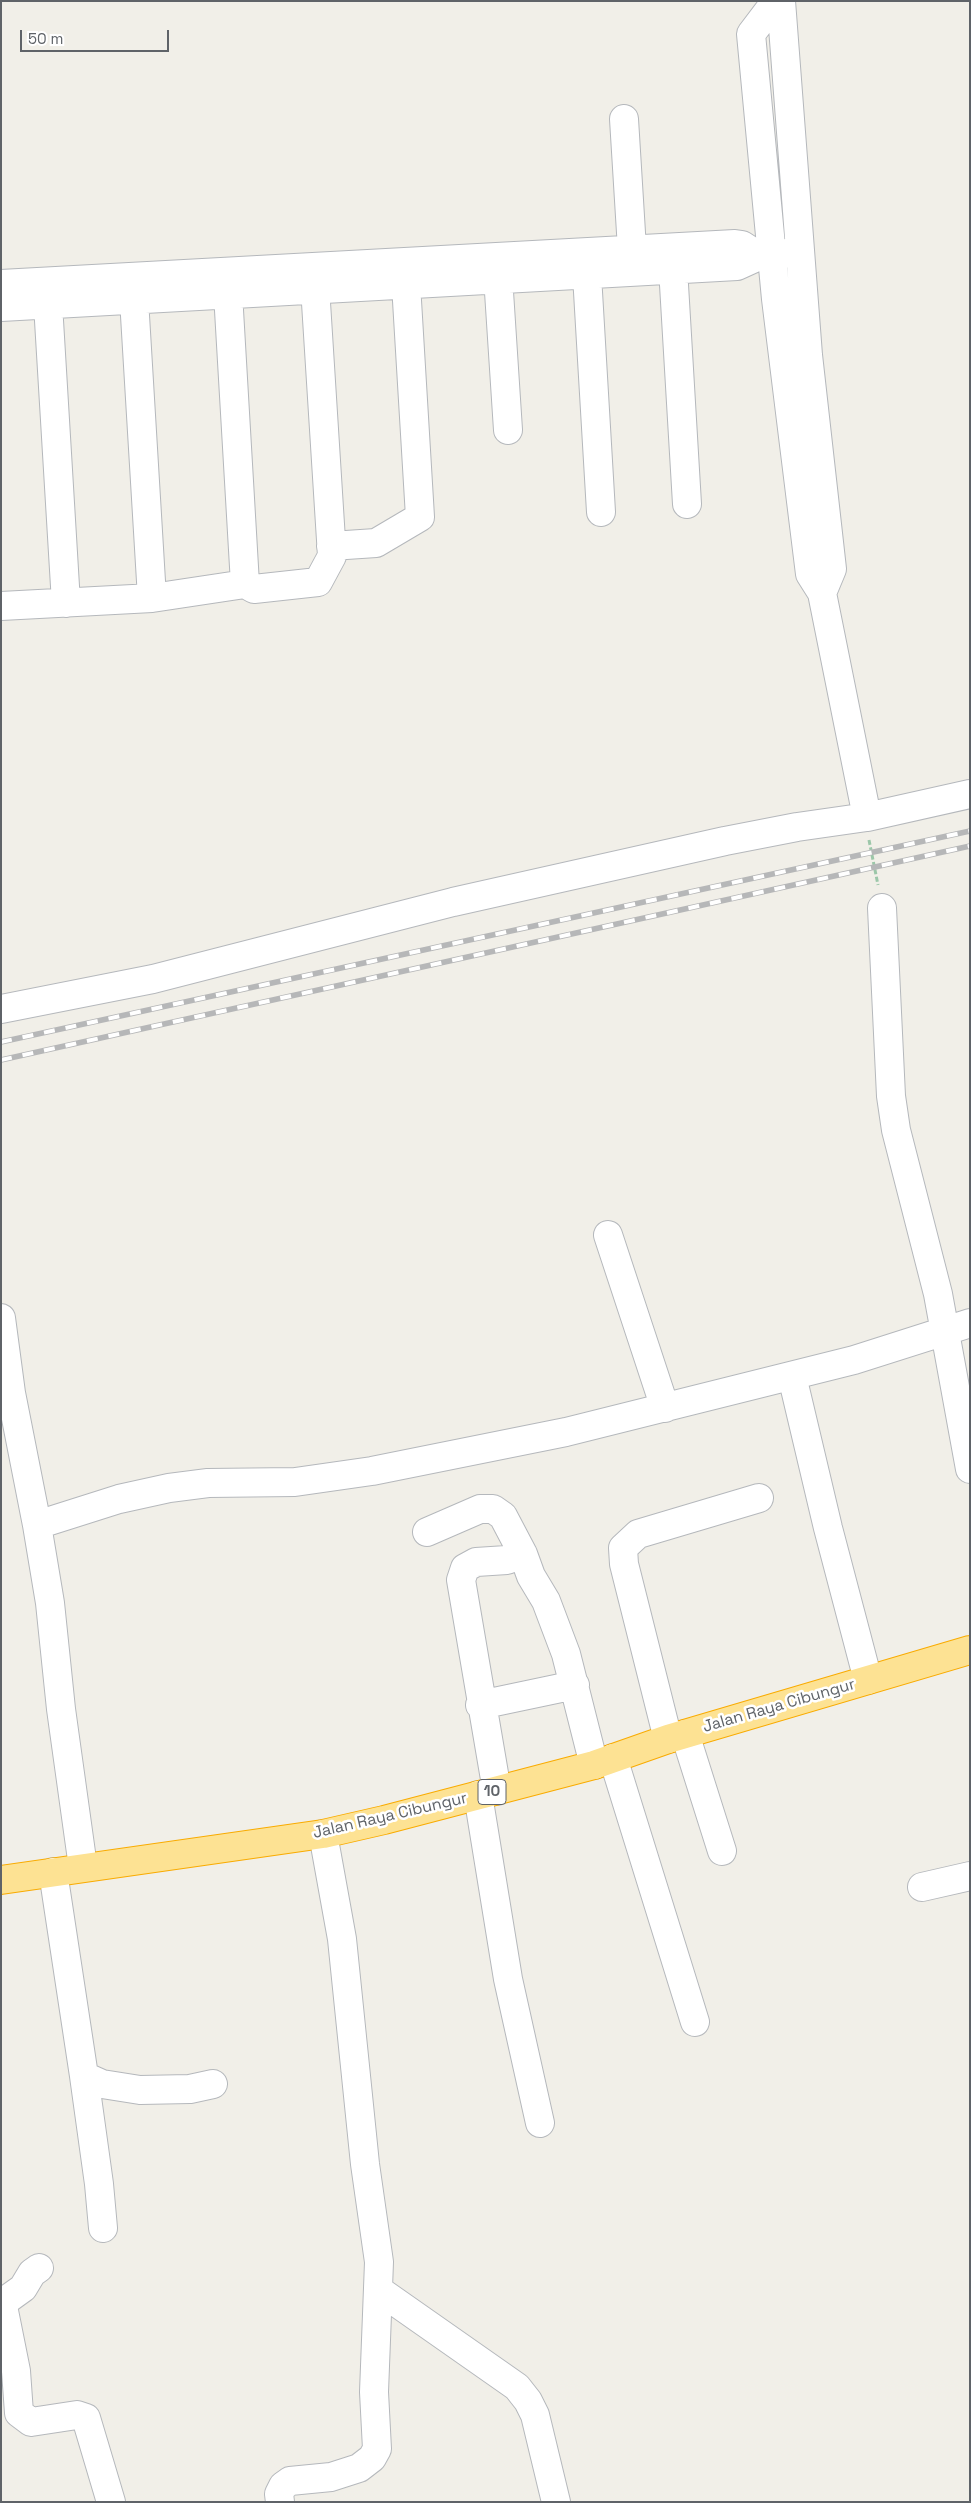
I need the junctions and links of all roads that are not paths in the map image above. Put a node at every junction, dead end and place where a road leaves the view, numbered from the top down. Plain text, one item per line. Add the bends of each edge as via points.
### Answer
1 (776, 1) edge
2 (781, 1) edge
3 (624, 119) dead end
4 (632, 249) junction
5 (777, 254) junction
6 (672, 258) junction
7 (498, 268) junction
8 (587, 275) junction
9 (315, 278) junction
10 (228, 283) junction
11 (1, 284) edge
12 (406, 284) junction
13 (134, 300) junction
14 (48, 304) junction
15 (1, 307) edge
16 (508, 430) dead end
17 (687, 504) dead end
18 (601, 512) dead end
19 (331, 546) junction
20 (245, 584) junction
21 (152, 598) junction
22 (66, 603) junction
23 (1, 606) edge
24 (970, 794) edge
25 (867, 817) junction
26 (882, 908) road end
27 (1, 1009) edge
28 (608, 1235) dead end
29 (1, 1318) edge
30 (958, 1326) edge
31 (792, 1376) junction
32 (665, 1408) junction
33 (970, 1469) edge
34 (759, 1498) dead end
35 (37, 1525) junction
36 (427, 1532) dead end
37 (523, 1554) junction
38 (970, 1650) edge
39 (868, 1680) junction
40 (575, 1686) junction
41 (480, 1705) junction
42 (676, 1736) junction
43 (604, 1762) junction
44 (488, 1793) junction
45 (323, 1834) junction
46 (722, 1851) dead end
47 (83, 1867) junction
48 (53, 1872) junction
49 (970, 1876) edge
50 (1, 1880) edge
51 (922, 1887) dead end
52 (695, 2022) dead end
53 (84, 2076) junction
54 (213, 2084) dead end
55 (540, 2123) dead end
56 (102, 2228) dead end
57 (39, 2268) dead end
58 (380, 2291) junction
59 (3, 2301) edge
60 (111, 2502) edge
61 (280, 2502) edge
62 (556, 2502) edge

1 - 5 street via 751,34
2 - 5 street via 796,180
3 - 4 street
4 - 6 street
4 - 7 street
5 - 6 street via 737,266
5 - 25 street via 808,355 832,569 822,593
6 - 8 street
6 - 17 street
7 - 8 street
7 - 9 street
7 - 12 street
7 - 16 street
8 - 18 street
9 - 10 street
9 - 12 street
9 - 19 street
10 - 11 street
10 - 13 street
10 - 20 street
12 - 19 street via 420,516 376,543
13 - 14 street
13 - 21 street
14 - 15 street
14 - 22 street
19 - 20 street via 332,556 318,582 254,589
20 - 21 street
21 - 22 street
22 - 23 street
24 - 25 street
25 - 27 street via 725,841 453,902 153,979
26 - 30 street via 891,1096 896,1130
28 - 32 street
29 - 35 street via 11,1393
30 - 31 street via 854,1360
30 - 33 street
31 - 32 street
31 - 39 street
32 - 35 street via 404,1466 295,1482 208,1483 169,1488 119,1499
34 - 42 street via 638,1534 623,1548 624,1564
35 - 47 street via 50,1602
36 - 37 street via 480,1509 494,1509 503,1516
37 - 40 street via 546,1601
37 - 41 street via 507,1560 476,1562 465,1568 461,1580
38 - 39 highway, Jalan Raya Cibungur / 10
39 - 42 highway, Jalan Raya Cibungur / 10
40 - 41 street
40 - 43 street
41 - 44 street
42 - 43 highway, Jalan Raya Cibungur / 10
42 - 46 street
43 - 44 highway, Jalan Raya Cibungur / 10
43 - 52 street
44 - 45 highway, Jalan Raya Cibungur / 10
44 - 55 street via 508,1978
45 - 47 highway, Jalan Raya Cibungur / 10
45 - 58 street via 342,1938 365,2164 380,2262
47 - 48 highway, Jalan Raya Cibungur / 10
48 - 50 highway, Jalan Raya Cibungur / 10
48 - 53 street
49 - 51 street
53 - 54 street via 102,2084 140,2090 190,2089
53 - 56 street
57 - 59 street via 23,2288
58 - 61 street via 374,2392 377,2449 372,2458 359,2468 290,2482 283,2486
58 - 62 street via 517,2387 534,2416
59 - 60 street via 16,2371 19,2413 31,2422 77,2415 86,2418

